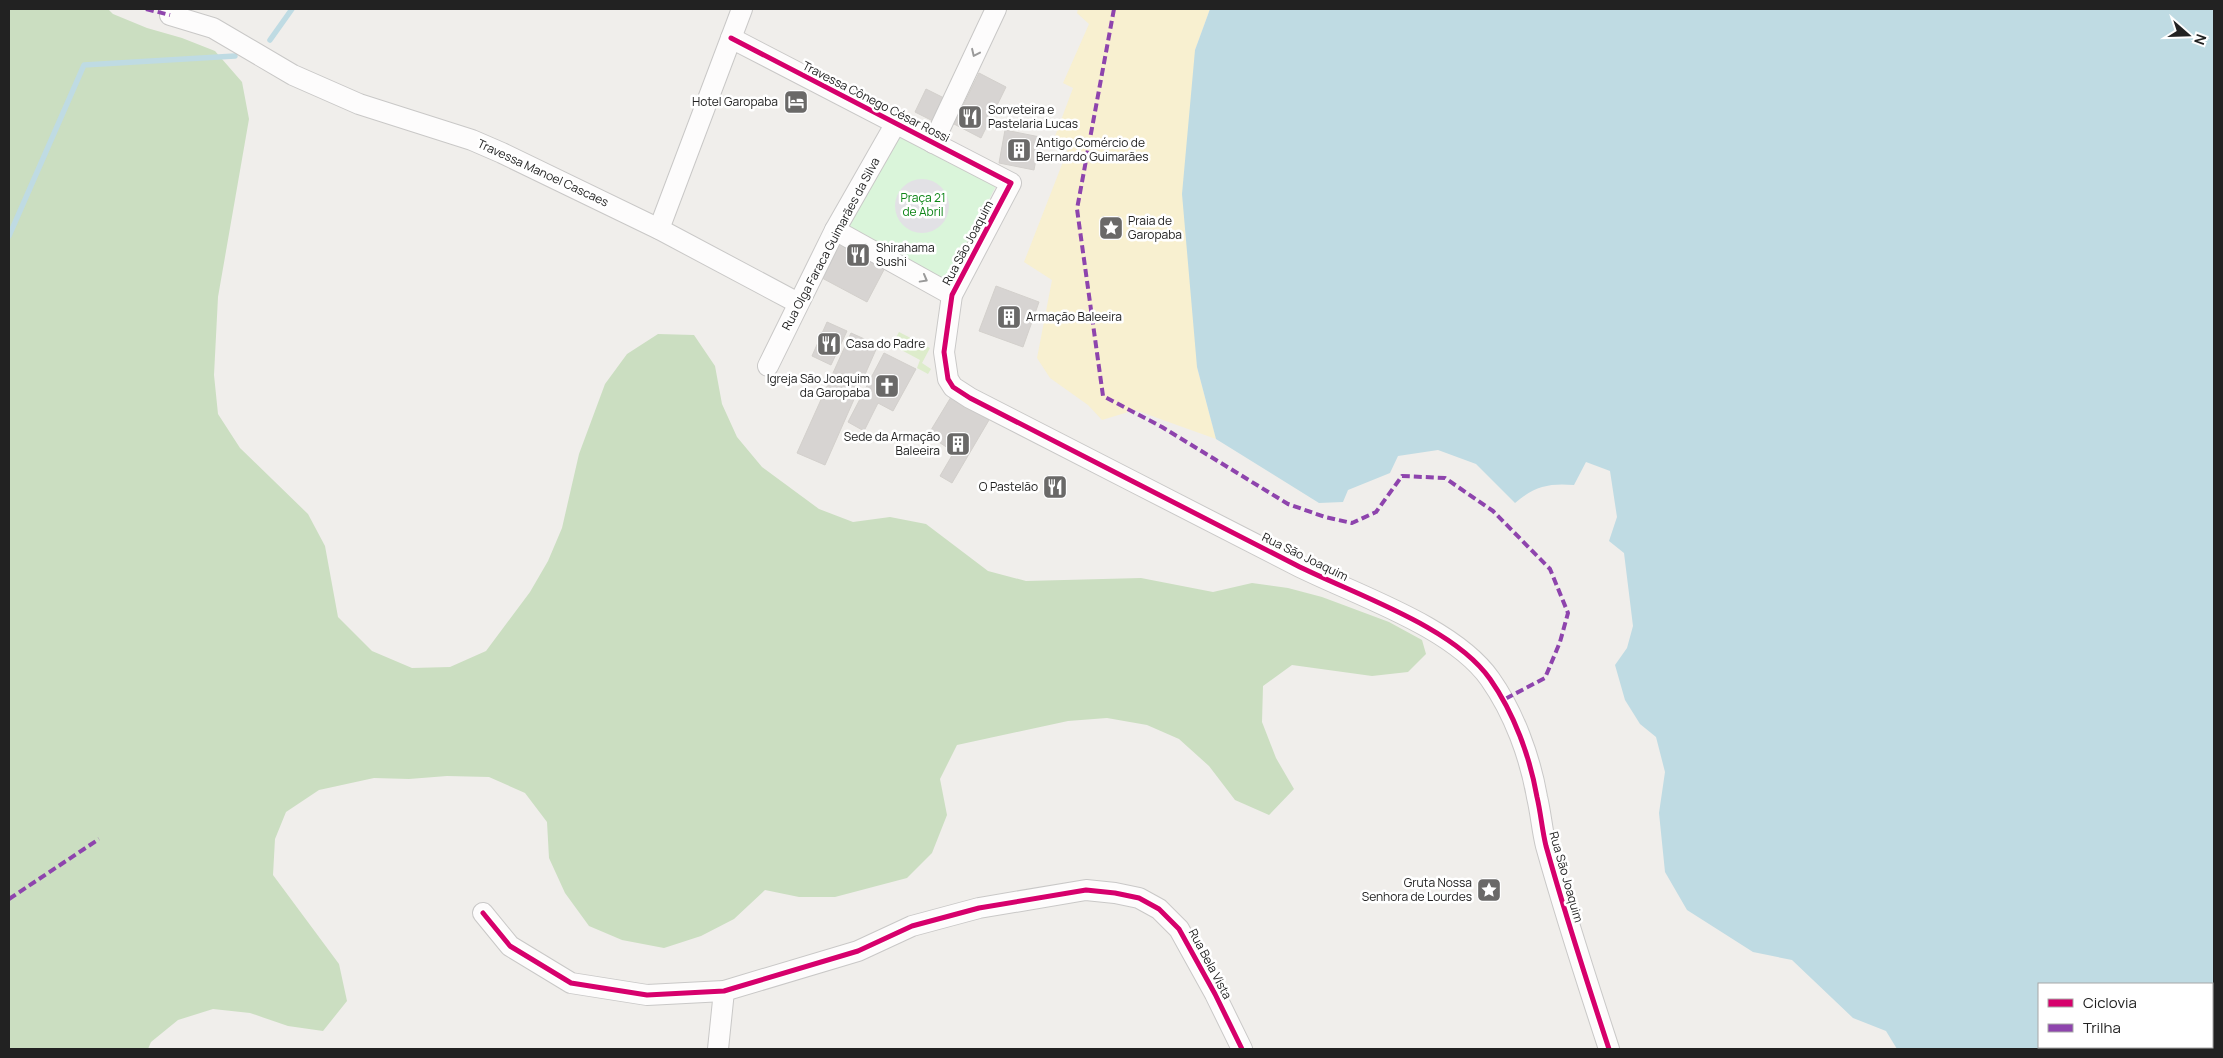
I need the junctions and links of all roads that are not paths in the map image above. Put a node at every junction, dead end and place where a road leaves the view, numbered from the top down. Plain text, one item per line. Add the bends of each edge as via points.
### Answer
1 (742, 9) edge
2 (996, 9) edge
3 (170, 15) dead end
4 (731, 38) junction
5 (896, 123) junction
6 (933, 143) junction
7 (1012, 183) joint
8 (659, 229) junction
9 (835, 230) junction
10 (952, 295) junction
11 (798, 303) junction
12 (768, 366) dead end
13 (483, 913) dead end
14 (724, 991) junction
15 (718, 1049) edge
16 (1242, 1049) edge
17 (1609, 1049) edge

1 - 4 street
2 -> 6 street
3 - 8 street, Travessa Manoel Cascaes via 213,28 293,74 358,104 502,152
4 - 5 street, Travessa Cônego César Rossi
4 - 8 street
5 - 6 street, Travessa Cônego César Rossi
5 - 9 street, Rua Olga Faraca Guimarães da Silva
6 - 7 street, Travessa Cônego César Rossi
7 - 10 street, Rua São Joaquim
8 - 11 street, Travessa Manoel Cascaes
9 -> 10 street
9 - 11 street, Rua Olga Faraca Guimarães da Silva
10 - 17 street, Rua São Joaquim via 944,352 948,380 953,387 1298,567 1432,630 1476,662 1490,678 1526,752 1558,891
11 - 12 street, Rua Olga Faraca Guimarães da Silva
13 - 14 street, Rua Bela Vista via 510,946 571,983 647,995
14 - 15 street
14 - 16 street, Rua Bela Vista via 858,950 912,926 979,908 1086,890 1115,893 1138,898 1159,909 1179,928

